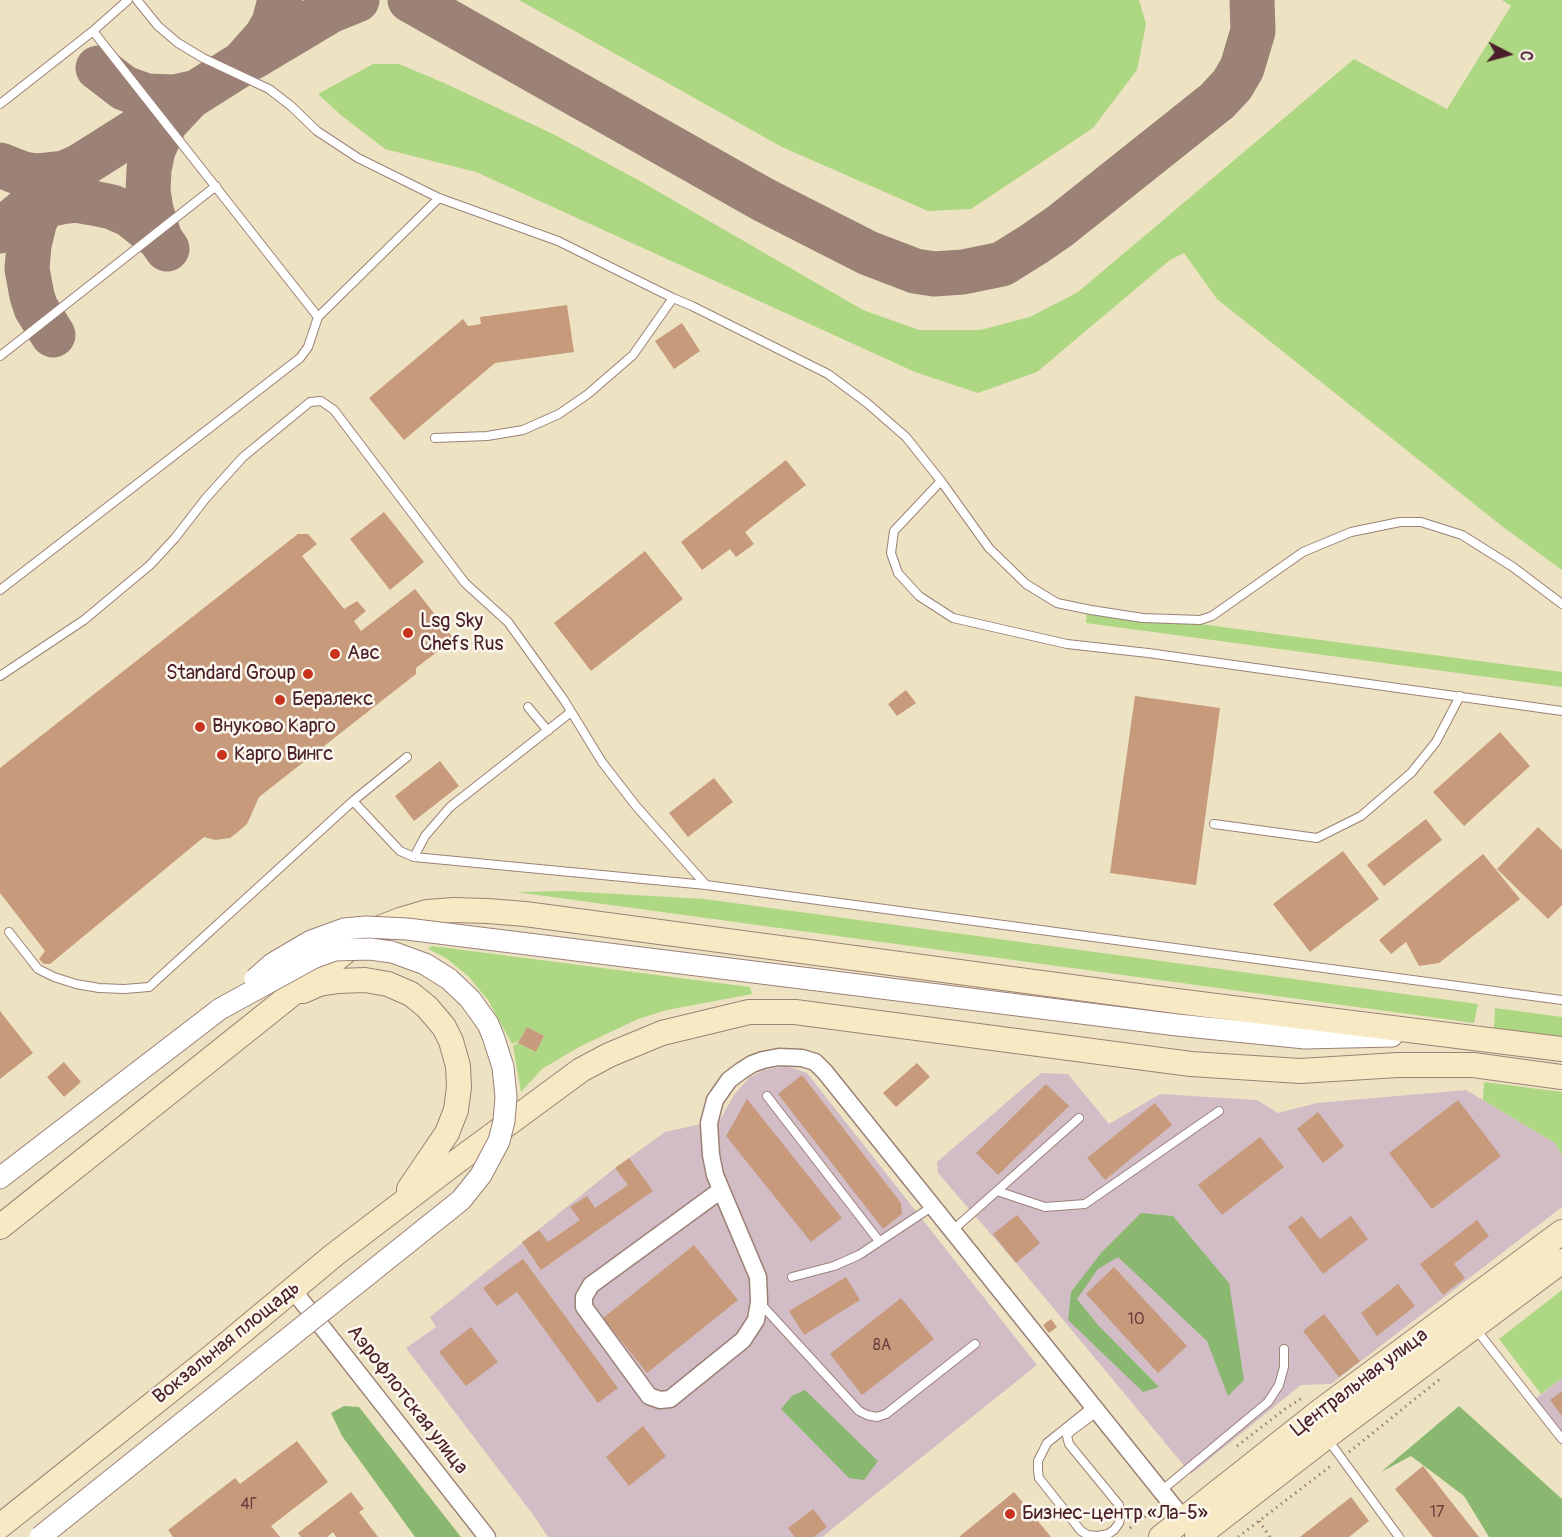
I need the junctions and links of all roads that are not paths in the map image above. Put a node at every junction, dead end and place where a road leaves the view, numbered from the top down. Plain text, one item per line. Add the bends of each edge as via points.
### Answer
1 (128, 0) edge
2 (137, 0) edge
3 (93, 31) junction
4 (0, 104) edge
5 (216, 186) junction
6 (439, 198) junction
7 (673, 298) junction
8 (318, 317) junction
9 (0, 356) edge
10 (435, 438) dead end
11 (941, 481) junction
12 (0, 590) edge
13 (1562, 604) edge
14 (0, 676) edge
15 (1460, 696) junction
16 (528, 707) dead end
17 (1562, 711) edge
18 (571, 712) junction
19 (548, 731) junction
20 (407, 757) dead end
21 (353, 801) junction
22 (1214, 824) dead end
23 (414, 858) junction
24 (706, 885) junction
25 (9, 932) dead end
26 (1562, 1000) edge
27 (220, 1009) junction
28 (261, 1017) junction
29 (1449, 1035) junction
30 (1562, 1049) edge
31 (1562, 1077) edge
32 (767, 1096) dead end
33 (1219, 1111) dead end
34 (1079, 1118) dead end
35 (0, 1178) edge
36 (722, 1190) junction
37 (997, 1191) junction
38 (933, 1206) junction
39 (398, 1207) junction
40 (6, 1220) edge
41 (953, 1230) junction
42 (1562, 1232) edge
43 (879, 1241) junction
44 (1562, 1261) edge
45 (792, 1277) dead end
46 (293, 1290) junction
47 (759, 1302) junction
48 (1474, 1327) junction
49 (975, 1344) dead end
50 (1284, 1349) dead end
51 (1096, 1408) junction
52 (1326, 1437) junction
53 (1562, 1439) edge
54 (1161, 1491) junction
55 (0, 1526) edge
56 (1193, 1531) edge
57 (40, 1537) edge
58 (487, 1537) edge
59 (1161, 1537) edge
60 (1398, 1537) edge

1 - 3 lane
2 - 6 lane via 178,43 269,89 338,147
3 - 4 lane
3 - 5 lane
5 - 8 lane
5 - 9 lane
6 - 7 lane via 558,242
6 - 8 lane
7 - 10 lane via 633,355 559,414 523,430
7 - 11 lane via 828,374 906,437
8 - 12 lane via 300,358
11 - 13 lane via 989,548 1026,584 1057,603 1073,607 1143,618 1200,620 1212,616 1303,552 1351,532 1400,522 1420,522 1462,535
11 - 15 lane via 894,531 891,553 898,573 919,596 952,618 1067,644
14 - 18 lane via 84,620 150,565 243,457 310,402 321,401 334,410 465,583 508,622
15 - 17 lane
15 - 22 lane via 1436,742 1411,773 1361,816 1317,838
16 - 19 lane
18 - 19 lane
18 - 24 lane via 636,806
19 - 23 lane via 450,807 425,836
20 - 21 lane
21 - 23 lane via 400,851
21 - 25 lane via 149,987 99,988 54,977 38,969
23 - 24 lane
24 - 26 lane
27 - 29 street, bridge via 290,952 326,934 366,927 1305,1038
27 - 35 street
27 - 57 street, bridge via 335,950 381,950 425,964 465,994 493,1036 503,1067 506,1097 499,1141 482,1175 461,1200
28 - 29 main road via 377,929 427,912 466,910 525,914
28 - 39 main road via 311,987 365,980 411,994 444,1027 458,1066 456,1110 447,1133
28 - 40 main road
29 - 30 main road
31 - 39 main road, Вокзальная площадь via 1454,1064 1265,1070 1052,1047 795,1012 749,1012 662,1033 594,1063
32 - 43 lane
33 - 37 lane via 1085,1204 1045,1207
34 - 37 lane
36 - 38 street via 715,1175 709,1138 715,1100 729,1080 752,1064 791,1057 814,1062 825,1072
36 - 47 street via 758,1277
36 - 47 street via 591,1285 584,1297 584,1307 649,1396 660,1400 670,1399 743,1341 756,1320
37 - 41 lane
38 - 41 street
38 - 43 lane
39 - 46 main road, Вокзальная площадь
41 - 51 street
42 - 56 main road, Центральная улица via 1319,1412
43 - 45 lane via 834,1266
44 - 48 main road, Центральная улица
46 - 55 main road, Вокзальная площадь
46 - 58 street, Аэрофлотская улица
47 - 49 lane via 859,1411 877,1417
48 - 52 main road, Центральная улица
48 - 53 lane
50 - 54 lane via 1279,1385 1268,1402
51 - 51 lane via 1067,1436 1069,1444 1119,1505 1119,1523 1108,1534 1098,1536 1081,1531 1039,1478 1038,1471 1038,1461 1047,1443
51 - 54 street
52 - 56 main road, Центральная улица
52 - 60 lane
54 - 56 street
56 - 59 main road, Центральная улица

